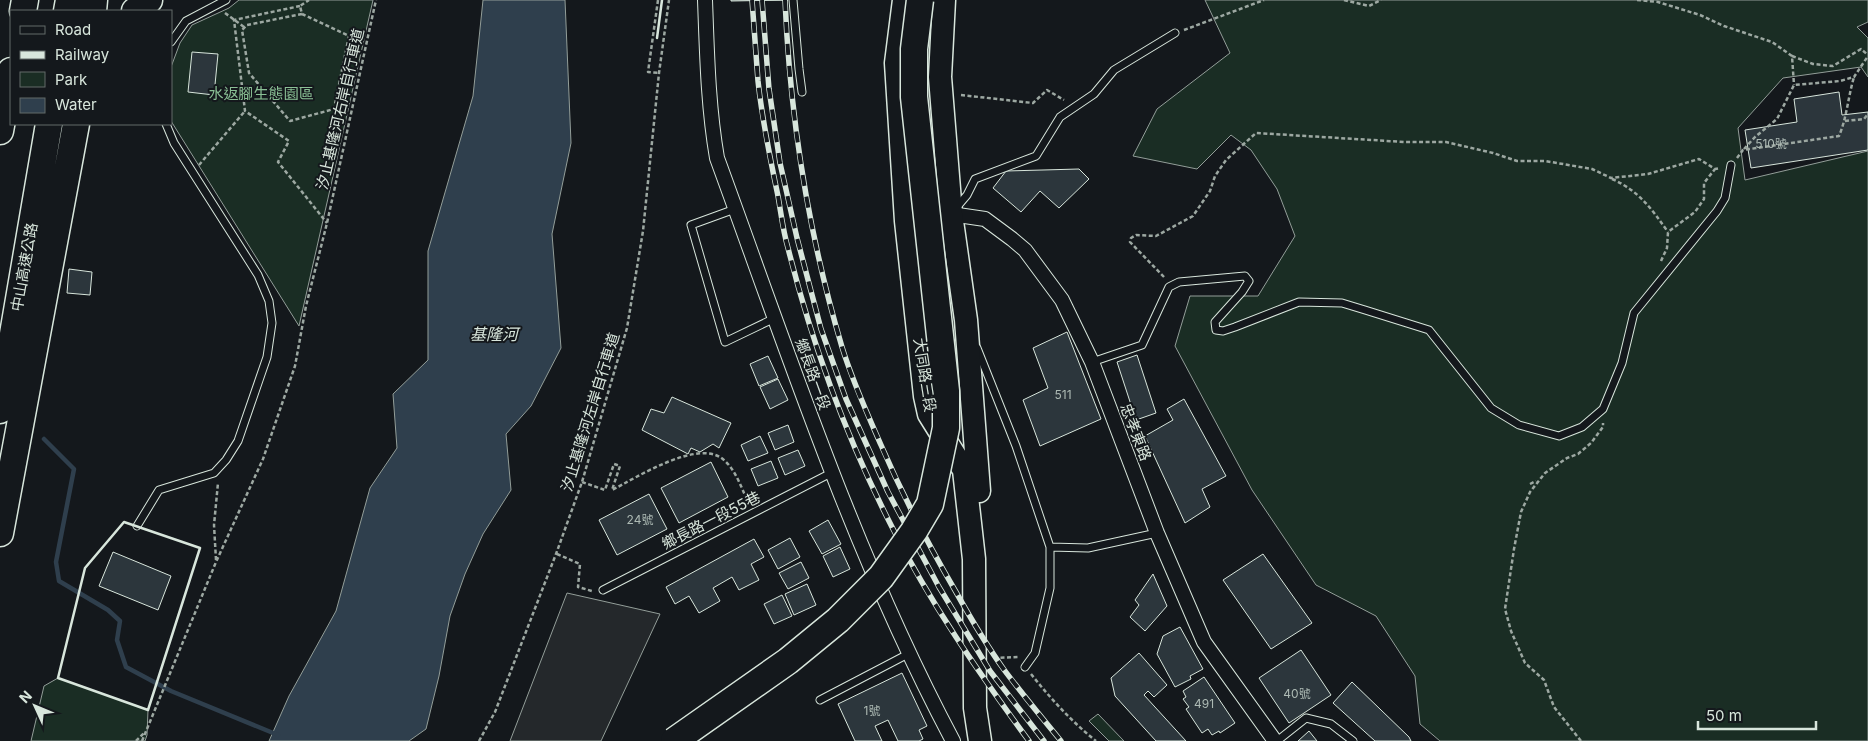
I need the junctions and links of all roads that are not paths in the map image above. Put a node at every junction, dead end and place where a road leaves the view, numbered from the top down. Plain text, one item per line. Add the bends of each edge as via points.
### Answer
1 (149, 0) edge
2 (226, 0) edge
3 (705, 0) edge
4 (793, 0) edge
5 (904, 0) edge
6 (920, 0) edge
7 (928, 0) edge
8 (944, 0) edge
9 (136, 10) edge
10 (1176, 33) road end
11 (172, 41) edge
12 (10, 76) edge
13 (802, 92) dead end
14 (49, 125) edge
15 (76, 125) edge
16 (166, 125) edge
17 (0, 131) edge
18 (1731, 165) road end
19 (735, 208) junction
20 (951, 214) junction
21 (906, 221) junction
22 (775, 318) junction
23 (966, 320) junction
24 (1092, 362) junction
25 (0, 410) edge
26 (831, 473) junction
27 (137, 526) dead end
28 (0, 533) edge
29 (1157, 533) junction
30 (1050, 547) junction
31 (603, 590) road end
32 (910, 653) junction
33 (1025, 667) road end
34 (820, 700) dead end
35 (674, 741) edge
36 (691, 741) edge
37 (953, 741) edge
38 (980, 741) edge
39 (993, 741) edge
40 (1276, 741) edge
41 (1353, 741) edge

1 - 9 highway
2 - 11 lane via 186,21
3 - 19 street, 鄉長路一段 via 712,133 717,158
4 - 13 lane
5 - 21 main road, 大同路三段 via 896,63
6 - 35 highway, bridge via 914,49 914,96 946,391 946,428 930,504 881,577 838,620 788,661
7 - 36 highway via 924,94 956,390 953,454 940,506 889,585 861,614 818,650
8 - 20 main road via 940,69
10 - 20 lane via 1114,70 1094,94 1060,117 1036,156 975,178 967,195
12 - 17 highway
14 - 25 highway, 中山高速公路
15 - 28 highway
16 - 27 lane via 258,275 269,301 272,323 267,357 238,440 226,460 214,472 160,490
18 - 24 lane via 1725,198 1717,211 1634,313 1622,363 1603,409 1582,427 1559,436 1519,425 1491,408 1428,330 1342,303 1300,302 1223,331 1216,330 1215,322 1249,281 1245,276 1179,282 1169,288 1142,345
19 - 22 street, 鄉長路一段
19 - 22 lane via 691,225 725,342
20 - 21 street, 忠孝東路
20 - 23 main road
20 - 24 street, 忠孝東路 via 985,219 1025,250 1062,300
21 - 38 main road, 大同路三段 via 929,414 964,470 974,559 975,708
22 - 26 street, 鄉長路一段
23 - 30 lane via 1016,446
23 - 39 main road via 985,558 986,703
24 - 29 street, 忠孝東路
26 - 31 lane, 鄉長路一段55巷
26 - 32 street, 鄉長路一段
29 - 30 lane via 1088,548
29 - 40 street, 忠孝東路 via 1204,642
30 - 33 lane via 1050,588 1035,653
32 - 34 lane
32 - 37 street, 鄉長路一段
40 - 41 lane via 1306,718 1332,724

